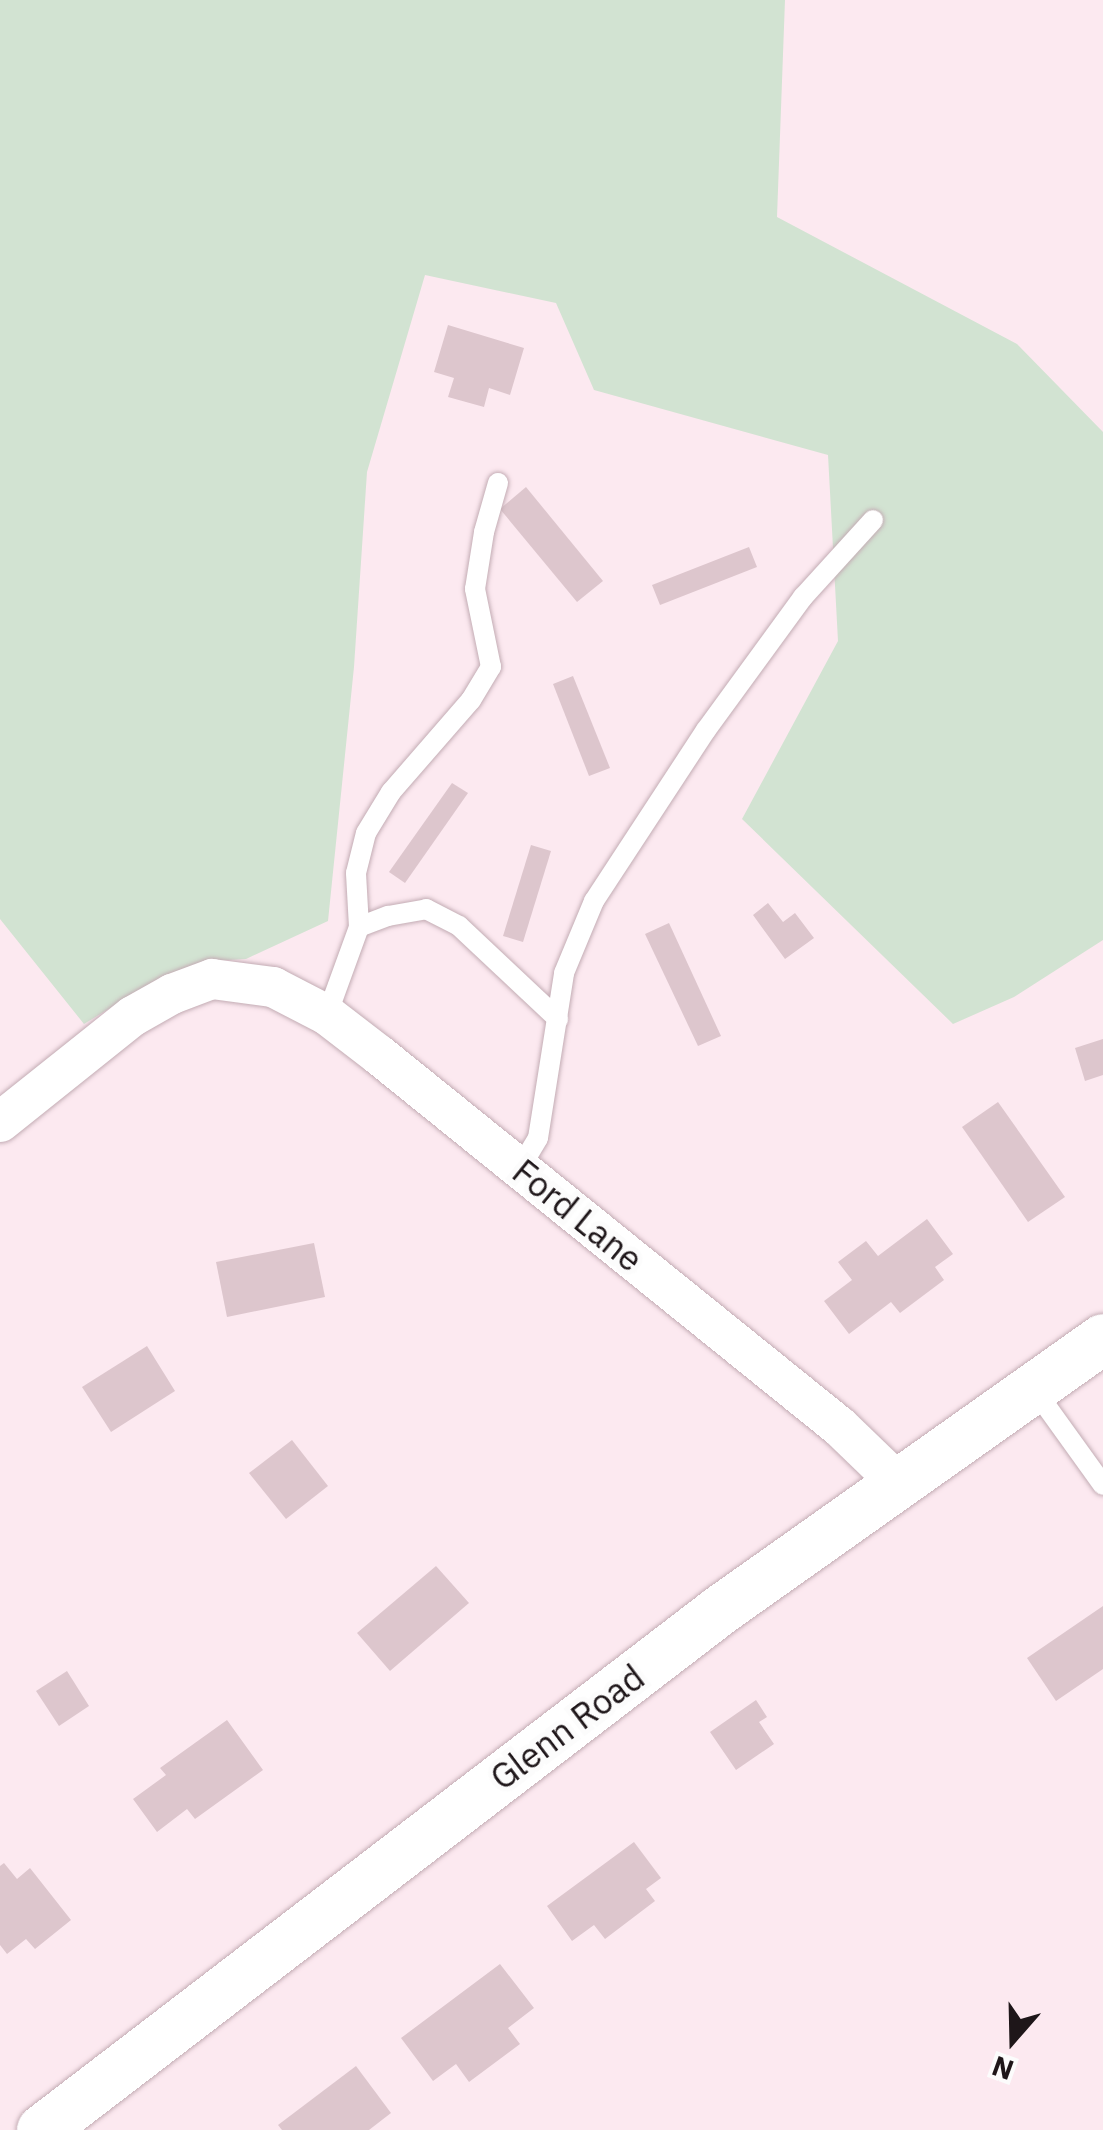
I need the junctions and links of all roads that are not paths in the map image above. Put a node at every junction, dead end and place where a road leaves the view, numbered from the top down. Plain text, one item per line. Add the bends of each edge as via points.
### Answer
1 (498, 483) dead end
2 (873, 520) dead end
3 (359, 927) junction
4 (327, 1015) junction
5 (558, 1019) junction
6 (0, 1122) edge
7 (520, 1168) junction
8 (1103, 1339) edge
9 (1033, 1388) junction
10 (898, 1483) junction
11 (1103, 1485) edge
12 (62, 2125) edge

1 - 3 lane via 475,590 491,667 366,833 356,873
2 - 5 lane via 803,597 594,901 564,972
3 - 4 lane
3 - 5 lane via 426,909 459,926
4 - 6 street, Ford Lane via 287,993 212,979 133,1016
4 - 7 street, Ford Lane
5 - 7 lane via 538,1138
7 - 10 street, Ford Lane via 840,1427
8 - 9 street, Glenn Road
9 - 10 street, Glenn Road
9 - 11 lane
10 - 12 street, Glenn Road via 722,1608

